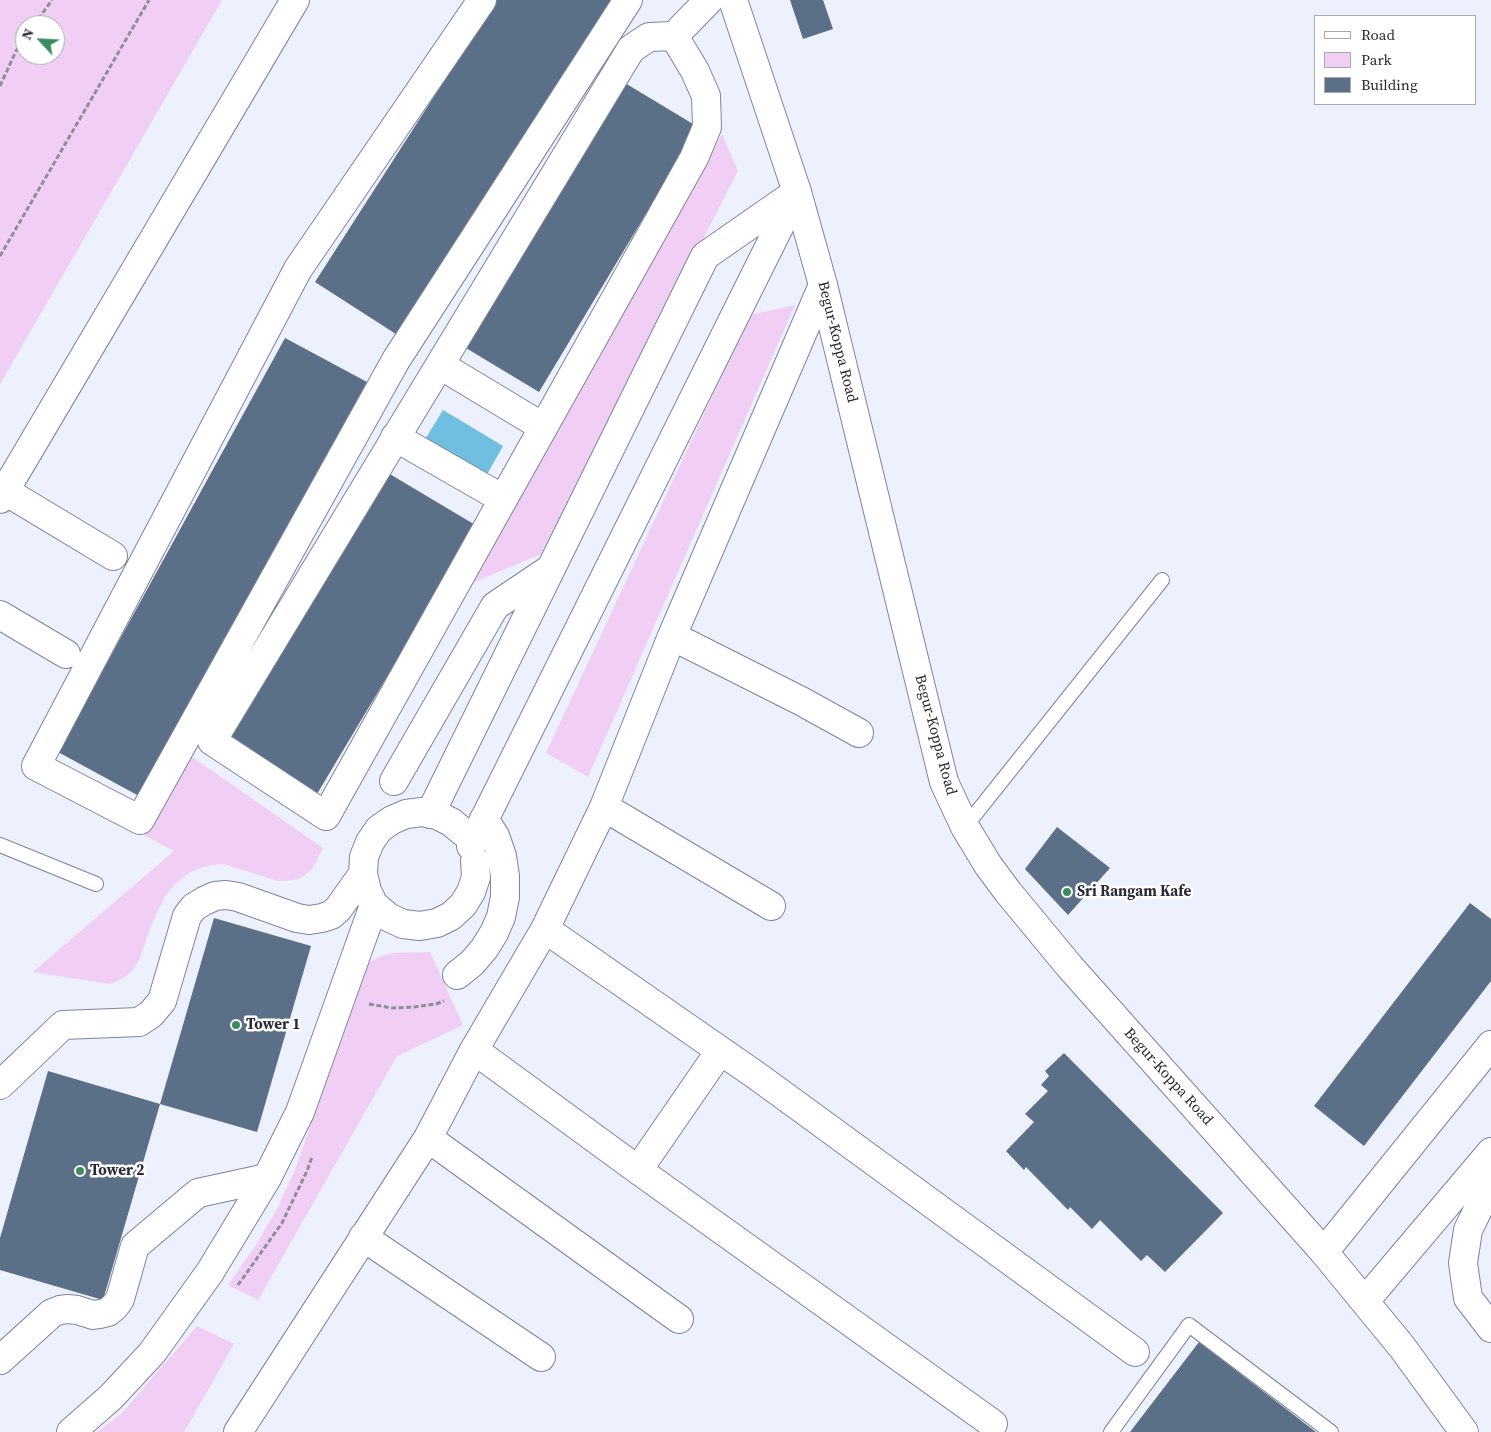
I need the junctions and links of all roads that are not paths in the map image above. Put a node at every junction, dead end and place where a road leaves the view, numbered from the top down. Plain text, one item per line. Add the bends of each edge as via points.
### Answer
1 (295, 0) edge
2 (482, 0) edge
3 (628, 0) edge
4 (709, 0) edge
5 (734, 0) edge
6 (674, 36) junction
7 (797, 192) junction
8 (823, 285) junction
9 (440, 364) junction
10 (543, 427) junction
11 (396, 437) junction
12 (2, 495) edge
13 (503, 499) junction
14 (113, 556) dead end
15 (551, 568) junction
16 (1162, 580) dead end
17 (0, 615) edge
18 (672, 636) junction
19 (66, 654) dead end
20 (859, 733) dead end
21 (394, 781) dead end
22 (604, 807) junction
23 (430, 814) junction
24 (965, 827) junction
25 (473, 839) junction
26 (0, 845) edge
27 (363, 874) junction
28 (96, 884) dead end
29 (374, 905) junction
30 (771, 906) dead end
31 (544, 929) junction
32 (453, 987) road end
33 (1491, 1045) edge
34 (474, 1050) junction
35 (720, 1050) junction
36 (0, 1085) edge
37 (428, 1138) junction
38 (1491, 1152) edge
39 (638, 1170) junction
40 (266, 1178) junction
41 (1491, 1183) edge
42 (363, 1237) junction
43 (1324, 1252) junction
44 (1365, 1301) junction
45 (679, 1319) dead end
46 (1491, 1328) edge
47 (1135, 1352) dead end
48 (540, 1357) dead end
49 (0, 1360) edge
50 (993, 1424) dead end
51 (71, 1432) edge
52 (238, 1432) edge
53 (1111, 1432) edge
54 (1331, 1432) edge
55 (1464, 1432) edge

1 - 12 street
2 - 3 street via 298,269 36,766 140,820 396,360
4 - 6 street
5 - 7 street, Begur-Koppa Road
6 - 9 street via 649,37 631,49
6 - 10 street via 706,96 707,127 694,158
7 - 8 street, Begur-Koppa Road
7 - 15 street via 705,256
7 - 25 street
8 - 18 street
8 - 24 street, Begur-Koppa Road via 944,782
9 - 10 street
9 - 11 street
10 - 13 street
11 - 13 street
11 - 13 street via 212,741 326,816
12 - 14 street
15 - 21 street via 495,606
15 - 23 street
16 - 24 lane
17 - 19 street
18 - 20 street
18 - 22 street
22 - 30 street
22 - 31 street
23 - 25 street via 451,822
23 - 27 street via 406,814 379,829 364,857
24 - 43 street, Begur-Koppa Road via 1008,892 1070,968
25 - 29 street via 476,877 463,906 451,916 420,926 403,924
25 - 32 street via 495,836 502,856 505,896 494,933
26 - 28 lane
27 - 29 street
27 - 36 street via 338,909 322,918 297,918 226,895 204,901 187,916 162,1001 151,1014 139,1022 63,1025
29 - 40 street via 300,1112
31 - 34 street
31 - 35 street
33 - 43 street
34 - 37 street
34 - 39 street
35 - 39 street
35 - 47 street
37 - 42 street
37 - 45 street
38 - 44 street
39 - 50 street
40 - 49 street via 198,1193 134,1246 120,1298 108,1312 93,1315 77,1310 60,1310
40 - 51 street via 210,1272 152,1352 111,1397
41 - 46 street via 1468,1230 1463,1263 1468,1298
42 - 48 street
42 - 52 street
43 - 44 street, Begur-Koppa Road
44 - 55 street, Begur-Koppa Road
53 - 54 lane via 1189,1325

